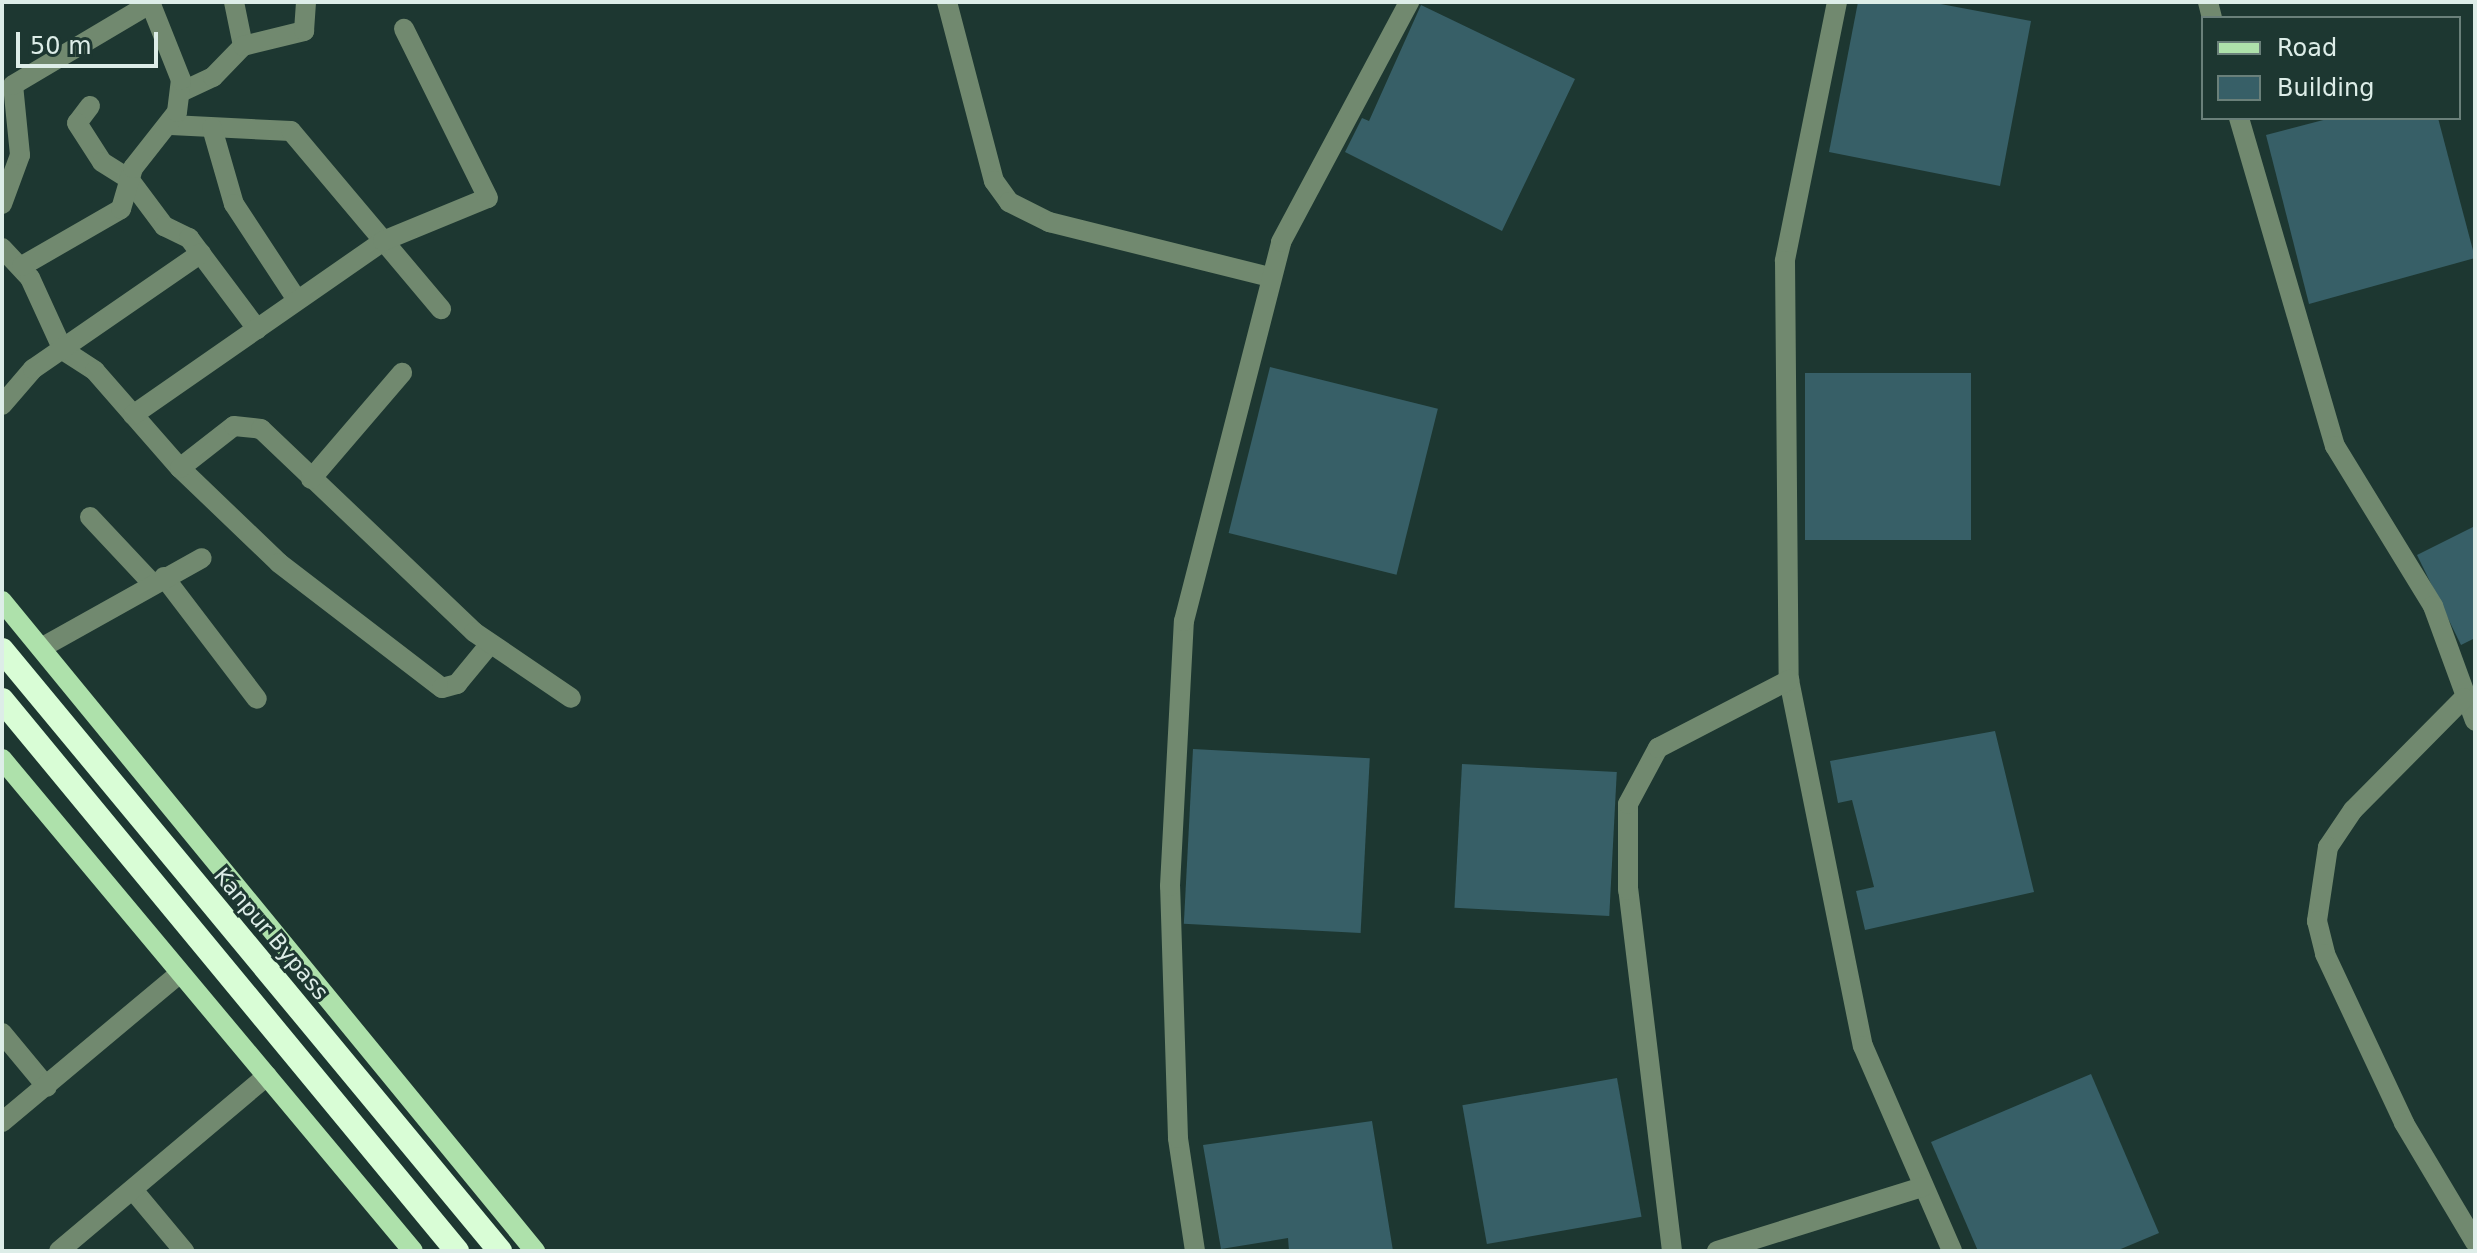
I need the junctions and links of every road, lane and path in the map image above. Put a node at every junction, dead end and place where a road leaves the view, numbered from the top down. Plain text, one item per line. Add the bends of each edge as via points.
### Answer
1 (234, 2) edge
2 (306, 2) edge
3 (947, 2) edge
4 (1409, 2) edge
5 (1837, 2) edge
6 (150, 3) edge
7 (404, 29) dead end
8 (243, 46) junction
9 (183, 91) junction
10 (90, 106) dead end
11 (2240, 120) edge
12 (171, 125) junction
13 (212, 128) junction
14 (129, 179) junction
15 (2, 204) edge
16 (383, 241) junction
17 (2, 248) edge
18 (201, 253) junction
19 (22, 266) junction
20 (1269, 277) junction
21 (297, 300) junction
22 (441, 309) dead end
23 (257, 329) junction
24 (63, 350) junction
25 (402, 373) dead end
26 (6, 398) edge
27 (133, 415) junction
28 (180, 468) junction
29 (311, 479) junction
30 (90, 517) dead end
31 (202, 558) dead end
32 (158, 580) junction
33 (2, 601) edge
34 (490, 644) junction
35 (41, 648) junction
36 (2, 650) edge
37 (1789, 680) junction
38 (571, 698) dead end
39 (2464, 698) junction
40 (257, 699) dead end
41 (2, 700) edge
42 (2475, 721) edge
43 (2, 759) edge
44 (179, 974) junction
45 (2, 1033) edge
46 (267, 1076) junction
47 (47, 1087) junction
48 (2, 1122) edge
49 (1922, 1187) junction
50 (133, 1190) junction
51 (2475, 1242) edge
52 (59, 1251) edge
53 (184, 1251) edge
54 (413, 1251) edge
55 (457, 1251) edge
56 (500, 1251) edge
57 (535, 1251) edge
58 (1195, 1251) edge
59 (1672, 1251) edge
60 (1717, 1251) edge
61 (1952, 1251) edge

1 - 8 street
2 - 8 street via 304,31
3 - 20 street via 994,181 1009,202 1049,222
4 - 20 street via 1326,152
5 - 37 street via 1785,261
6 - 9 street
6 - 15 street via 13,85 20,155
7 - 16 street via 488,198
8 - 9 street via 213,77
9 - 12 street
10 - 14 street via 77,123 102,162
11 - 39 street via 2335,446 2433,606
12 - 13 street
12 - 14 street
13 - 16 street via 291,131
13 - 21 street via 234,204
14 - 18 street via 164,226 184,234
14 - 19 street via 126,202 114,215
16 - 21 street
16 - 22 street
17 - 19 street
18 - 23 street
18 - 24 street
19 - 24 street
20 - 58 street via 1184,621 1173,752 1178,1138
21 - 23 street
23 - 27 street
24 - 26 street via 25,376
24 - 27 street via 95,371
25 - 29 street
27 - 28 street
28 - 29 street via 244,423 261,429
28 - 34 street via 279,563 433,683 457,684
29 - 34 street
30 - 32 street
31 - 32 street
32 - 35 street
32 - 40 street
33 - 35 main road
34 - 38 street
35 - 57 main road
36 - 56 highway, Kanpur Bypass
37 - 49 street via 1855,1018
37 - 59 street via 1658,748 1628,804 1628,890
39 - 42 street
39 - 51 street via 2353,810 2328,847 2317,921 2325,954 2404,1123
41 - 55 highway
43 - 44 main road
44 - 46 main road
44 - 47 street
45 - 47 street
46 - 50 street
46 - 54 main road
47 - 48 street
49 - 60 street
49 - 61 street
50 - 52 street
50 - 53 street

